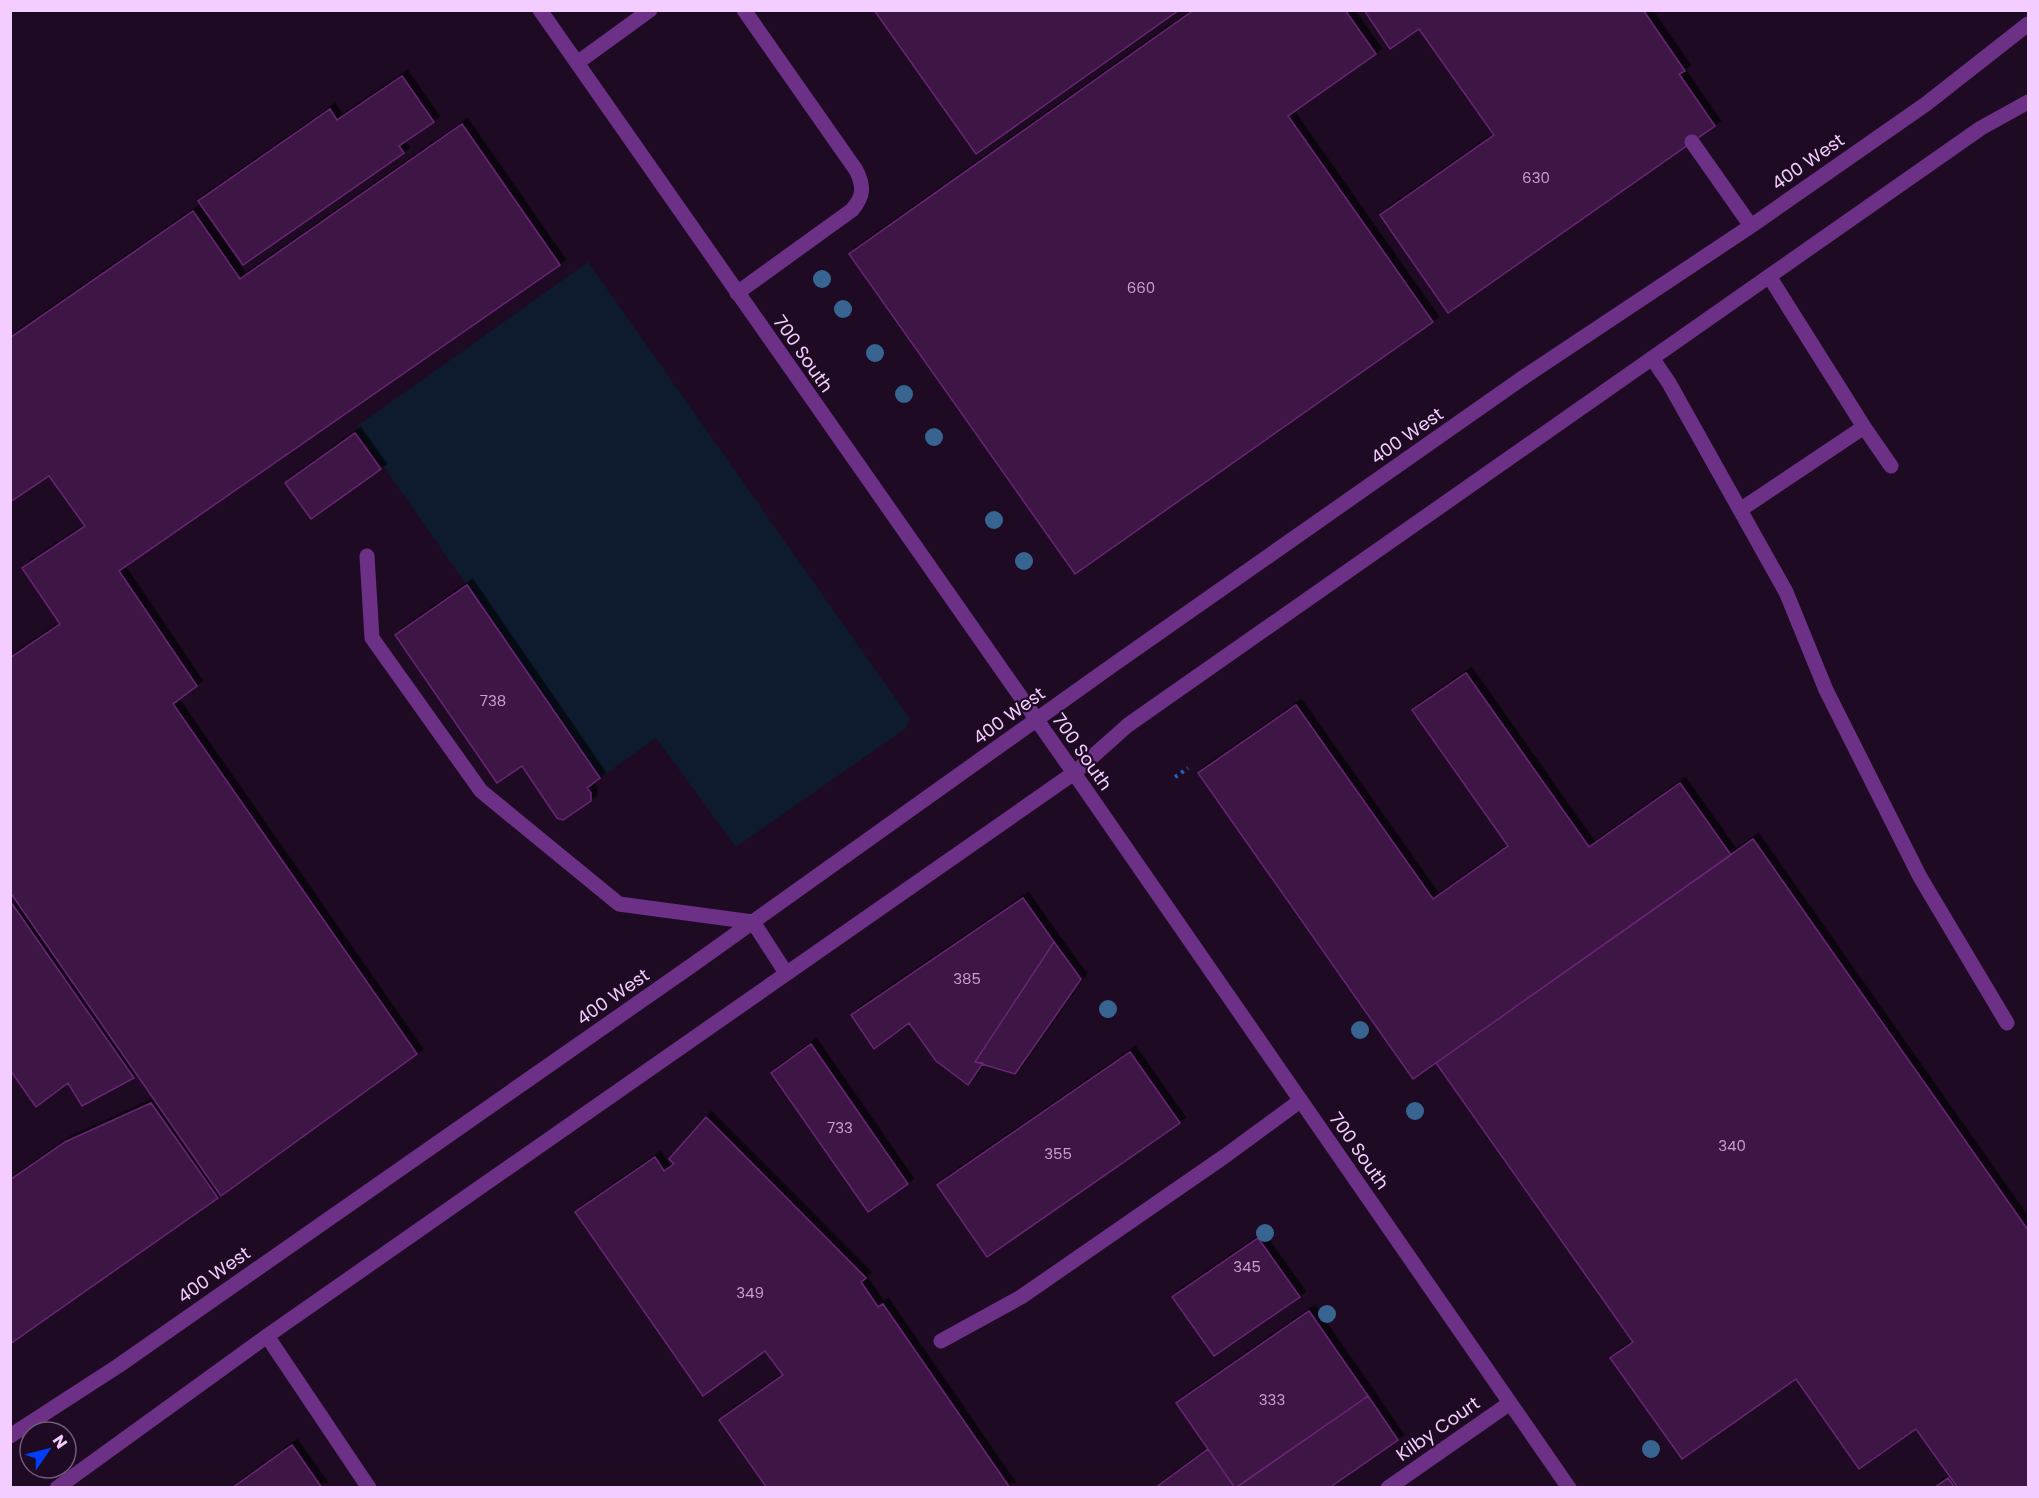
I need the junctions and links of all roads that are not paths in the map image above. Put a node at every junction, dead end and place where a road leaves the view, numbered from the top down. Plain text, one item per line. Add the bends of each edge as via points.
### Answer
1 (540, 10) edge
2 (650, 10) edge
3 (744, 10) edge
4 (2028, 24) edge
5 (577, 63) junction
6 (2028, 102) edge
7 (1692, 142) dead end
8 (1751, 225) junction
9 (1769, 276) junction
10 (737, 293) junction
11 (1652, 358) junction
12 (1864, 427) junction
13 (1891, 466) dead end
14 (1740, 510) junction
15 (367, 556) dead end
16 (1036, 720) junction
17 (1074, 773) junction
18 (753, 922) junction
19 (786, 973) junction
20 (2007, 1023) dead end
21 (1300, 1101) junction
22 (267, 1336) junction
23 (941, 1341) dead end
24 (1510, 1403) junction
25 (10, 1437) edge
26 (57, 1488) edge
27 (369, 1488) edge
28 (1388, 1488) edge
29 (1569, 1488) edge

1 - 5 street, 700 South
2 - 5 street
3 - 10 street via 856,170 863,190 852,210
4 - 8 street, 400 West via 1926,104
5 - 10 street, 700 South
6 - 9 street via 1982,128
7 - 8 street
8 - 16 street, 400 West via 1524,377
9 - 11 street
9 - 12 street
10 - 16 street, 700 South
11 - 14 street
11 - 17 street via 1128,725
12 - 13 street
12 - 14 street
14 - 20 street via 1786,592 1826,690 1920,877
15 - 18 street via 372,638 481,792 619,904
16 - 17 street, 700 South
16 - 18 street, 400 West
17 - 19 street
17 - 21 street, 700 South
18 - 19 street
18 - 25 street, 400 West via 128,1359
19 - 22 street
21 - 23 street via 1021,1296
21 - 24 street, 700 South
22 - 26 street
22 - 27 street
24 - 28 street, Kilby Court
24 - 29 street, 700 South

